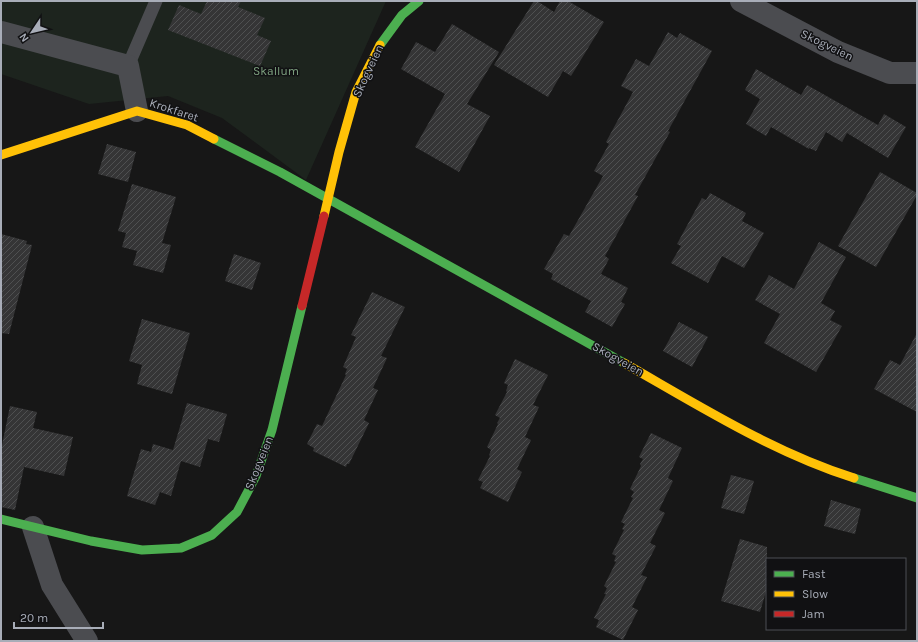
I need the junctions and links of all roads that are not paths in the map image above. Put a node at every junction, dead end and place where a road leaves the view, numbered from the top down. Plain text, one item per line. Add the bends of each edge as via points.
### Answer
1 (156, 1) edge
2 (419, 1) edge
3 (741, 1) edge
4 (1, 32) edge
5 (128, 66) junction
6 (917, 73) edge
7 (137, 111) junction
8 (1, 155) edge
9 (328, 200) junction
10 (917, 498) edge
11 (1, 519) edge
12 (32, 526) junction
13 (87, 641) edge

1 - 5 lane
2 - 9 street, Skogveien via 402,15 380,42 356,92
3 - 6 street, Skogveien via 838,52 890,73
4 - 5 street
5 - 7 street
7 - 8 street, Krokfaret
7 - 9 street, Krokfaret via 187,125 280,172
9 - 10 street, Skogveien via 765,442 839,473
9 - 12 street, Skogveien via 272,430 256,476 237,512 212,535 181,548 142,550 91,541
11 - 12 street, Skogveien
12 - 13 street via 52,585

